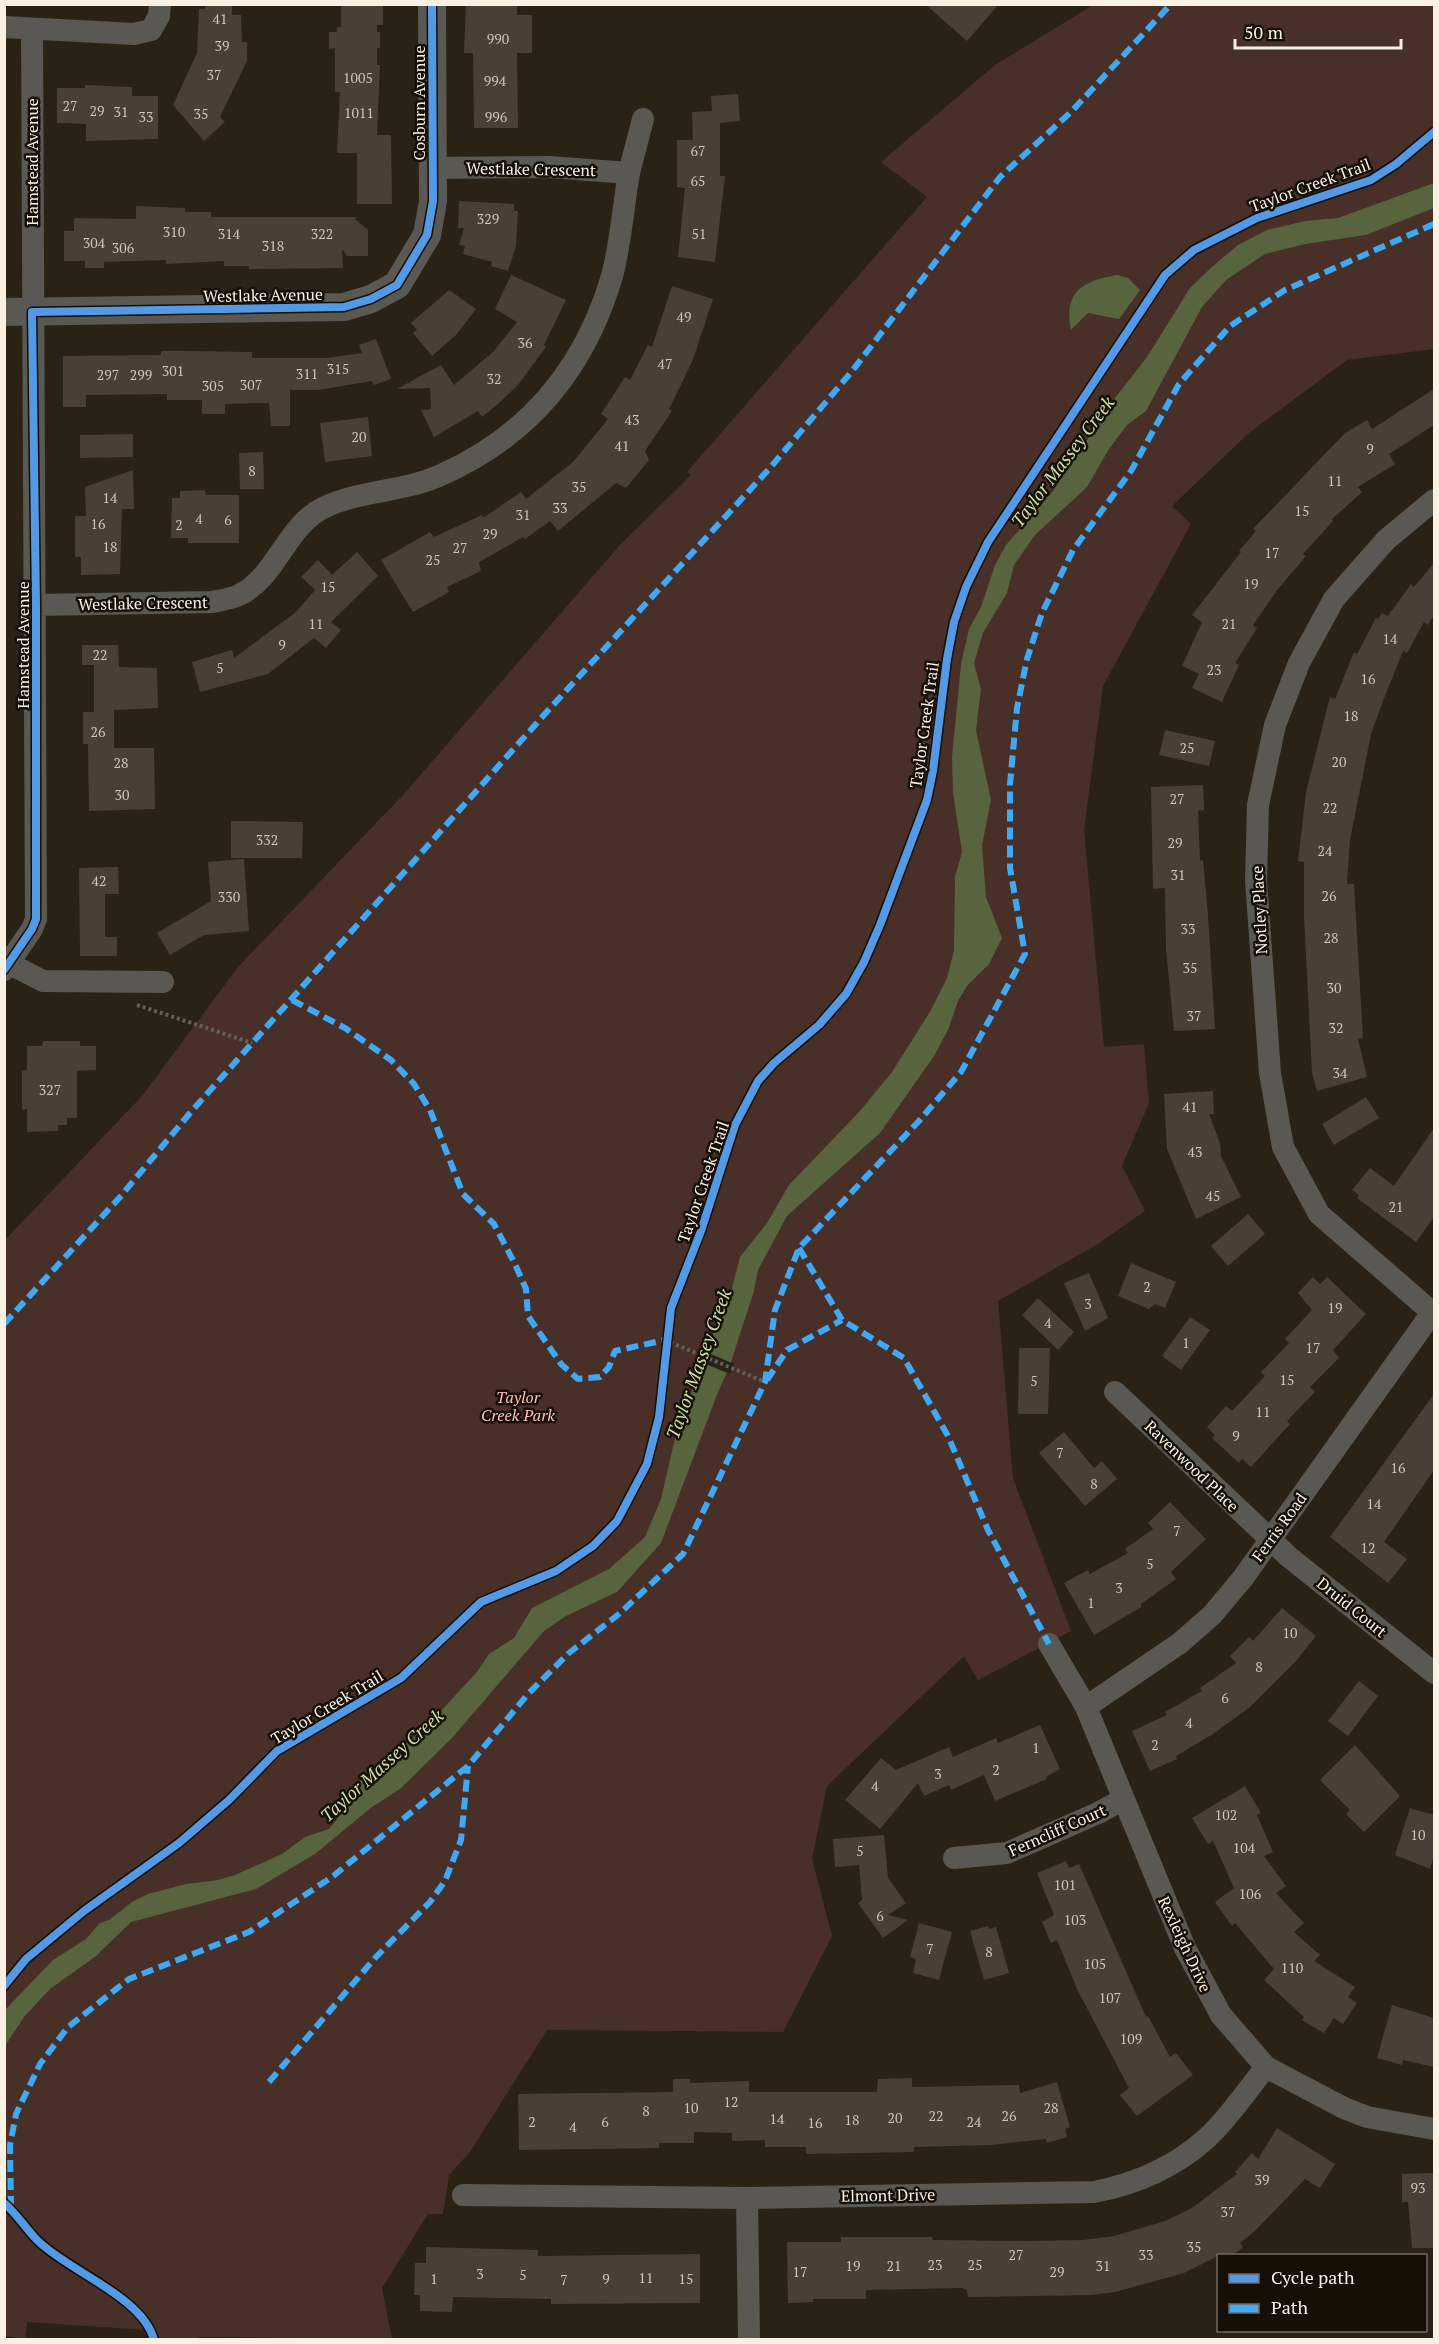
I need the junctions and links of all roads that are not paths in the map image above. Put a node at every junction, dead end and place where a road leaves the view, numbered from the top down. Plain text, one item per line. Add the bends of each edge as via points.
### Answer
1 (160, 4) edge
2 (432, 4) edge
3 (4, 27) edge
4 (32, 29) junction
5 (644, 119) dead end
6 (433, 168) junction
7 (629, 173) junction
8 (433, 201) joint
9 (4, 312) edge
10 (32, 312) junction
11 (1434, 500) edge
12 (36, 605) junction
13 (6, 965) edge
14 (163, 982) dead end
15 (1434, 1312) edge
16 (1115, 1392) dead end
17 (1270, 1540) junction
18 (1049, 1644) dead end
19 (1434, 1673) edge
20 (1086, 1707) junction
21 (1122, 1800) junction
22 (954, 1858) dead end
23 (1266, 2067) junction
24 (1434, 2129) edge
25 (463, 2195) dead end
26 (747, 2198) junction
27 (749, 2340) edge

1 - 4 street via 151,30 134,34
2 - 6 street, Cosburn Avenue
3 - 4 street
4 - 10 street, Hamstead Avenue
5 - 7 street, Westlake Crescent
6 - 7 street, Westlake Crescent via 549,167
6 - 8 street, Cosburn Avenue
7 - 12 street, Westlake Crescent via 613,274 596,324 563,381 534,414 496,446 439,476 322,508 239,596 213,602
8 - 10 street, Westlake Avenue via 427,235 397,285 344,308
9 - 10 street, Westlake Avenue
10 - 12 street, Hamstead Avenue
11 - 15 street, Notley Place via 1386,540 1334,599 1299,663 1275,724 1258,805 1256,881 1270,1073 1283,1147 1319,1214
12 - 13 street, Hamstead Avenue via 36,919
13 - 14 street via 43,981
15 - 17 street, Ferris Road
16 - 17 street, Ravenwood Place
17 - 19 street, Druid Court
17 - 20 street, Ferris Road via 1212,1614 1180,1643
18 - 20 street, Rexleigh Drive
20 - 21 street, Rexleigh Drive
21 - 22 street, Ferncliff Court via 1007,1853
21 - 23 street, Rexleigh Drive via 1209,1996
23 - 24 street, Rexleigh Drive via 1367,2117
23 - 26 street, Elmont Drive via 1202,2142 1152,2174 1114,2188 1094,2192
25 - 26 street, Elmont Drive
26 - 27 street

